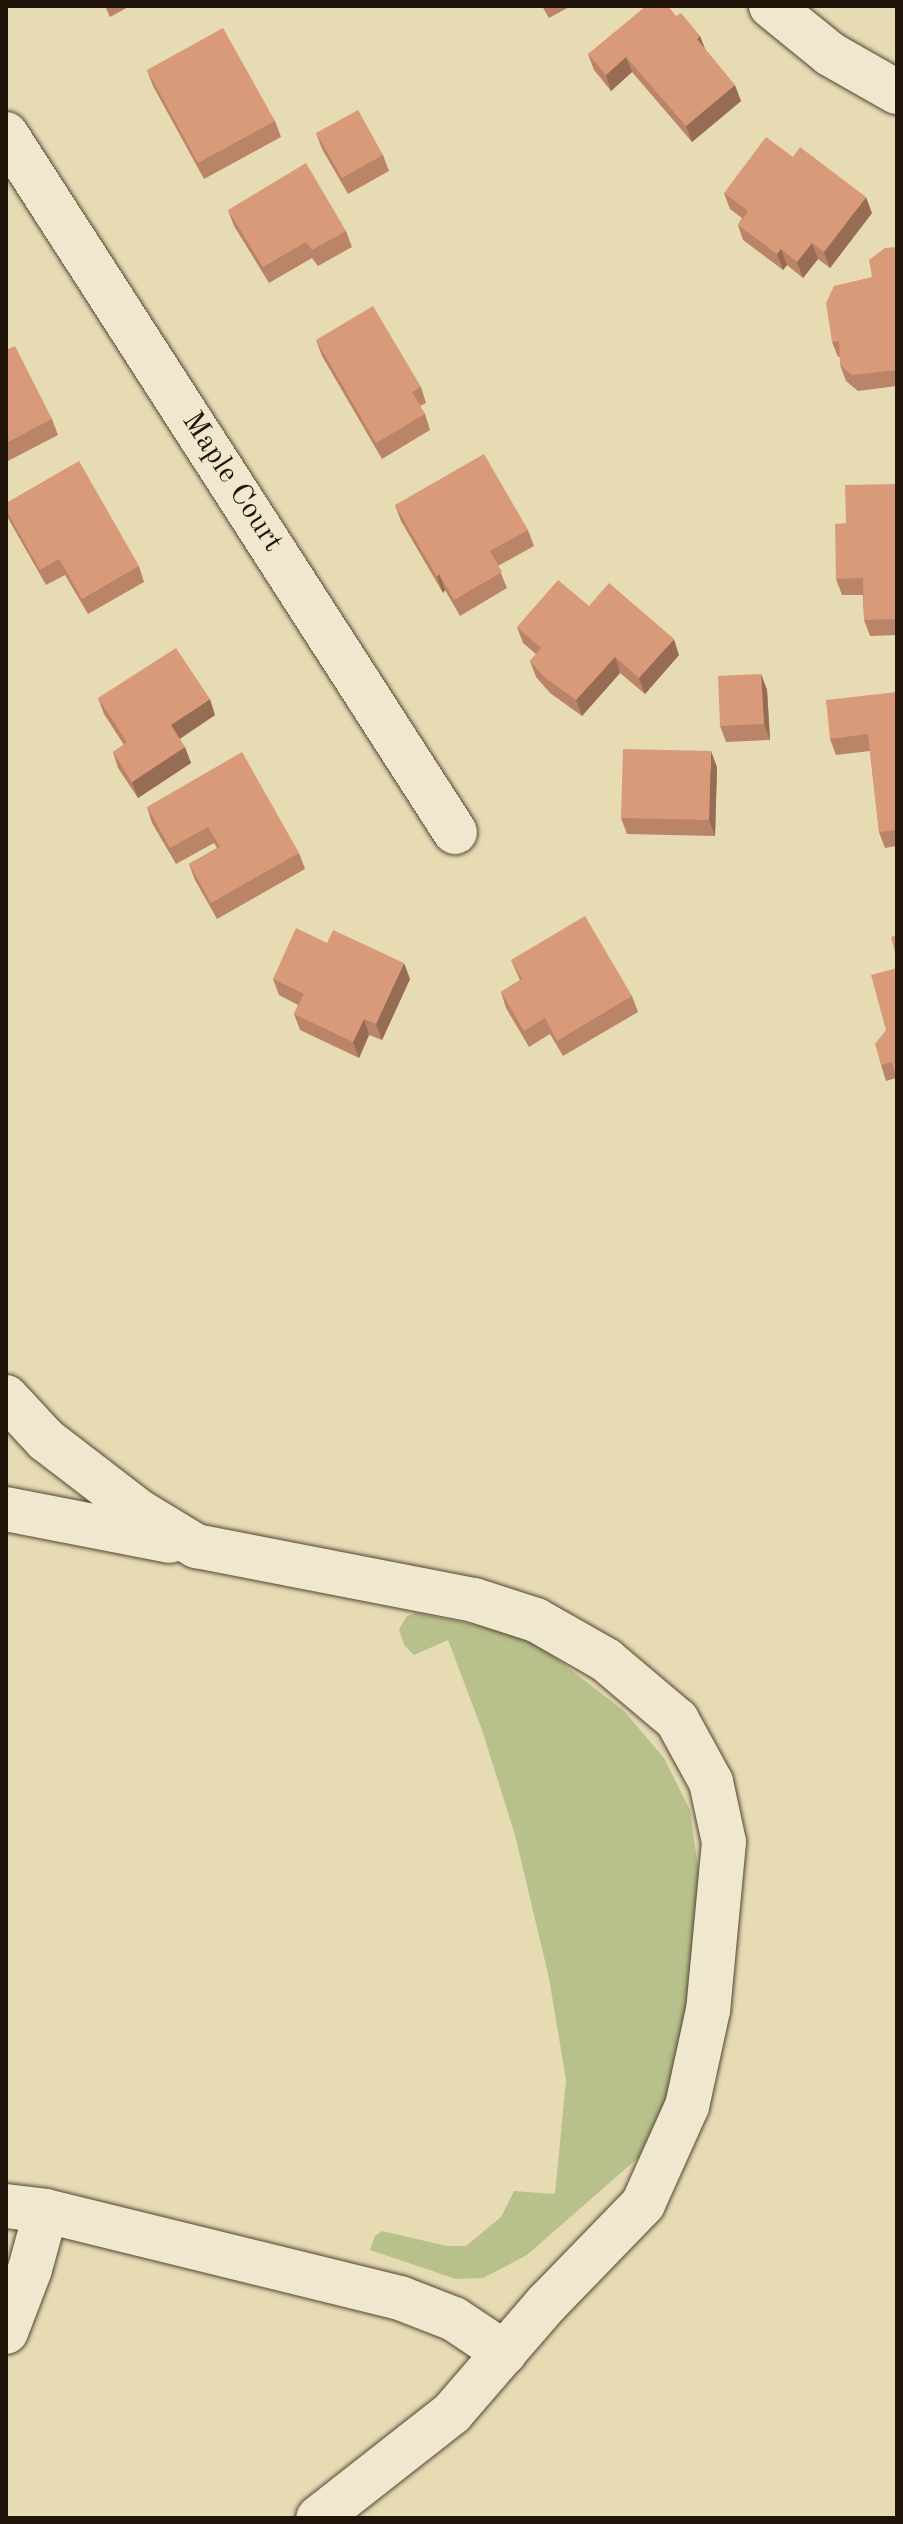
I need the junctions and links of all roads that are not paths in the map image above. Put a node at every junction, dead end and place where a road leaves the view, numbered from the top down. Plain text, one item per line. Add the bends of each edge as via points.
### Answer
1 (771, 6) edge
2 (897, 92) edge
3 (6, 134) edge
4 (455, 832) dead end
5 (6, 1397) edge
6 (6, 1509) edge
7 (196, 1546) junction
8 (26, 2209) edge
9 (6, 2332) edge
10 (505, 2353) junction
11 (318, 2518) edge

1 - 2 street via 830,54
3 - 4 street, Maple Court
5 - 7 street via 46,1440 140,1512
6 - 7 street
7 - 10 street via 474,1600 536,1620 606,1660 677,1720 711,1782 724,1842 708,2010 687,2106 643,2204
8 - 9 street via 30,2269
8 - 10 street via 400,2298 454,2319
10 - 11 street via 452,2413

